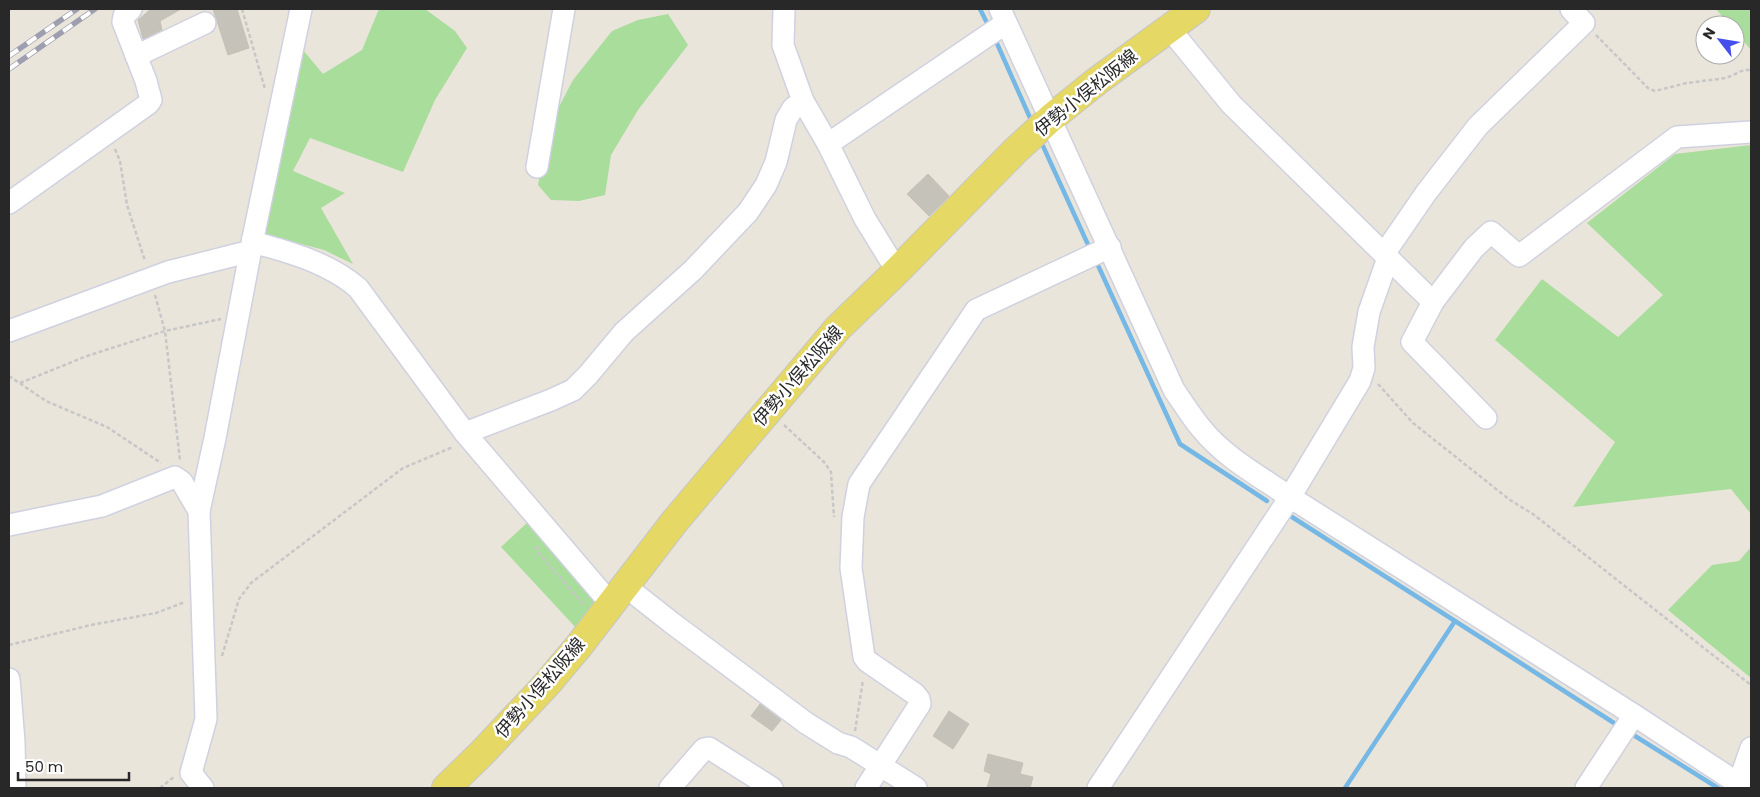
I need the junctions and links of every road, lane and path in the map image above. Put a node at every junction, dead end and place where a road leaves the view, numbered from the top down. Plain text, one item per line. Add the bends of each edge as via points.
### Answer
1 (131, 9) edge
2 (242, 9) edge
3 (301, 9) edge
4 (564, 9) edge
5 (784, 9) edge
6 (1196, 9) edge
7 (1578, 16) edge
8 (205, 23) dead end
9 (998, 24) edge
10 (1169, 28) junction
11 (136, 56) junction
12 (1751, 70) edge
13 (265, 90) dead end
14 (803, 101) junction
15 (1052, 118) junction
16 (1751, 132) edge
17 (109, 134) junction
18 (828, 144) junction
19 (537, 167) dead end
20 (9, 203) edge
21 (252, 244) junction
22 (1099, 253) junction
23 (1386, 256) junction
24 (898, 271) junction
25 (150, 278) junction
26 (1433, 302) junction
27 (239, 315) junction
28 (9, 331) edge
29 (165, 331) junction
30 (1364, 368) junction
31 (9, 376) edge
32 (20, 383) junction
33 (769, 410) junction
34 (1486, 418) dead end
35 (467, 435) junction
36 (180, 479) junction
37 (1290, 497) junction
38 (199, 511) junction
39 (834, 519) dead end
40 (9, 525) edge
41 (547, 530) junction
42 (202, 595) junction
43 (611, 604) junction
44 (9, 645) edge
45 (864, 657) junction
46 (9, 679) edge
47 (206, 685) junction
48 (1751, 685) edge
49 (1634, 715) junction
50 (851, 748) junction
51 (1751, 748) edge
52 (881, 766) junction
53 (1741, 787) edge
54 (15, 788) edge
55 (203, 788) edge
56 (446, 788) edge
57 (670, 788) edge
58 (772, 788) edge
59 (866, 788) edge
60 (916, 788) edge
61 (1098, 788) edge
62 (1586, 788) edge

1 - 11 street via 122,22
2 - 13 path
3 - 21 street
4 - 19 street
5 - 14 street via 783,45
6 - 10 main road, 伊勢小俣松阪線
7 - 12 path via 1648,88 1656,91
7 - 23 street via 1478,126 1426,193
8 - 11 street
9 - 15 street
9 - 18 street
10 - 15 main road, 伊勢小俣松阪線
10 - 23 street via 1231,104
11 - 17 street via 151,100
14 - 18 street
14 - 35 street via 793,108 786,120 776,162 766,185 748,212 693,270 624,332 573,390
15 - 22 street
15 - 24 main road, 伊勢小俣松阪線 via 1015,151
16 - 26 street via 1677,137 1518,256 1491,232 1474,248
17 - 20 street
17 - 25 path via 120,161 128,205
18 - 24 street via 865,218
21 - 25 street
21 - 27 street
21 - 35 street via 258,243 311,260 349,280
22 - 37 street via 1174,390 1201,429 1235,459
22 - 45 street via 976,310 859,484 853,517 851,568
23 - 26 street
23 - 30 street via 1369,312 1363,347
24 - 33 main road, 伊勢小俣松阪線 via 838,328
25 - 28 street
25 - 29 path
26 - 34 street via 1412,342
27 - 29 path
27 - 38 street
29 - 32 path via 87,356
29 - 36 path
30 - 37 street via 1360,381
30 - 48 path via 1413,423
31 - 32 path
32 - 36 path via 46,401 107,427
33 - 39 path via 831,472
33 - 43 main road, 伊勢小俣松阪線 via 675,521
35 - 41 street
35 - 47 path via 450,449 404,468 251,583 239,599 218,672
36 - 38 street
36 - 40 street via 166,480 102,506
37 - 49 street
37 - 61 street
38 - 42 street
41 - 43 street
41 - 43 path via 538,541 537,551
42 - 44 path via 156,613
42 - 47 street
43 - 50 street via 672,623 806,723
43 - 56 main road, 伊勢小俣松阪線 via 546,686
45 - 50 path via 862,690
45 - 52 street via 915,694 920,704
46 - 54 street
47 - 55 street via 206,719 191,774
49 - 53 street
49 - 62 street
50 - 52 street
51 - 53 street
52 - 59 street
52 - 60 street
57 - 58 street via 704,749 709,748

